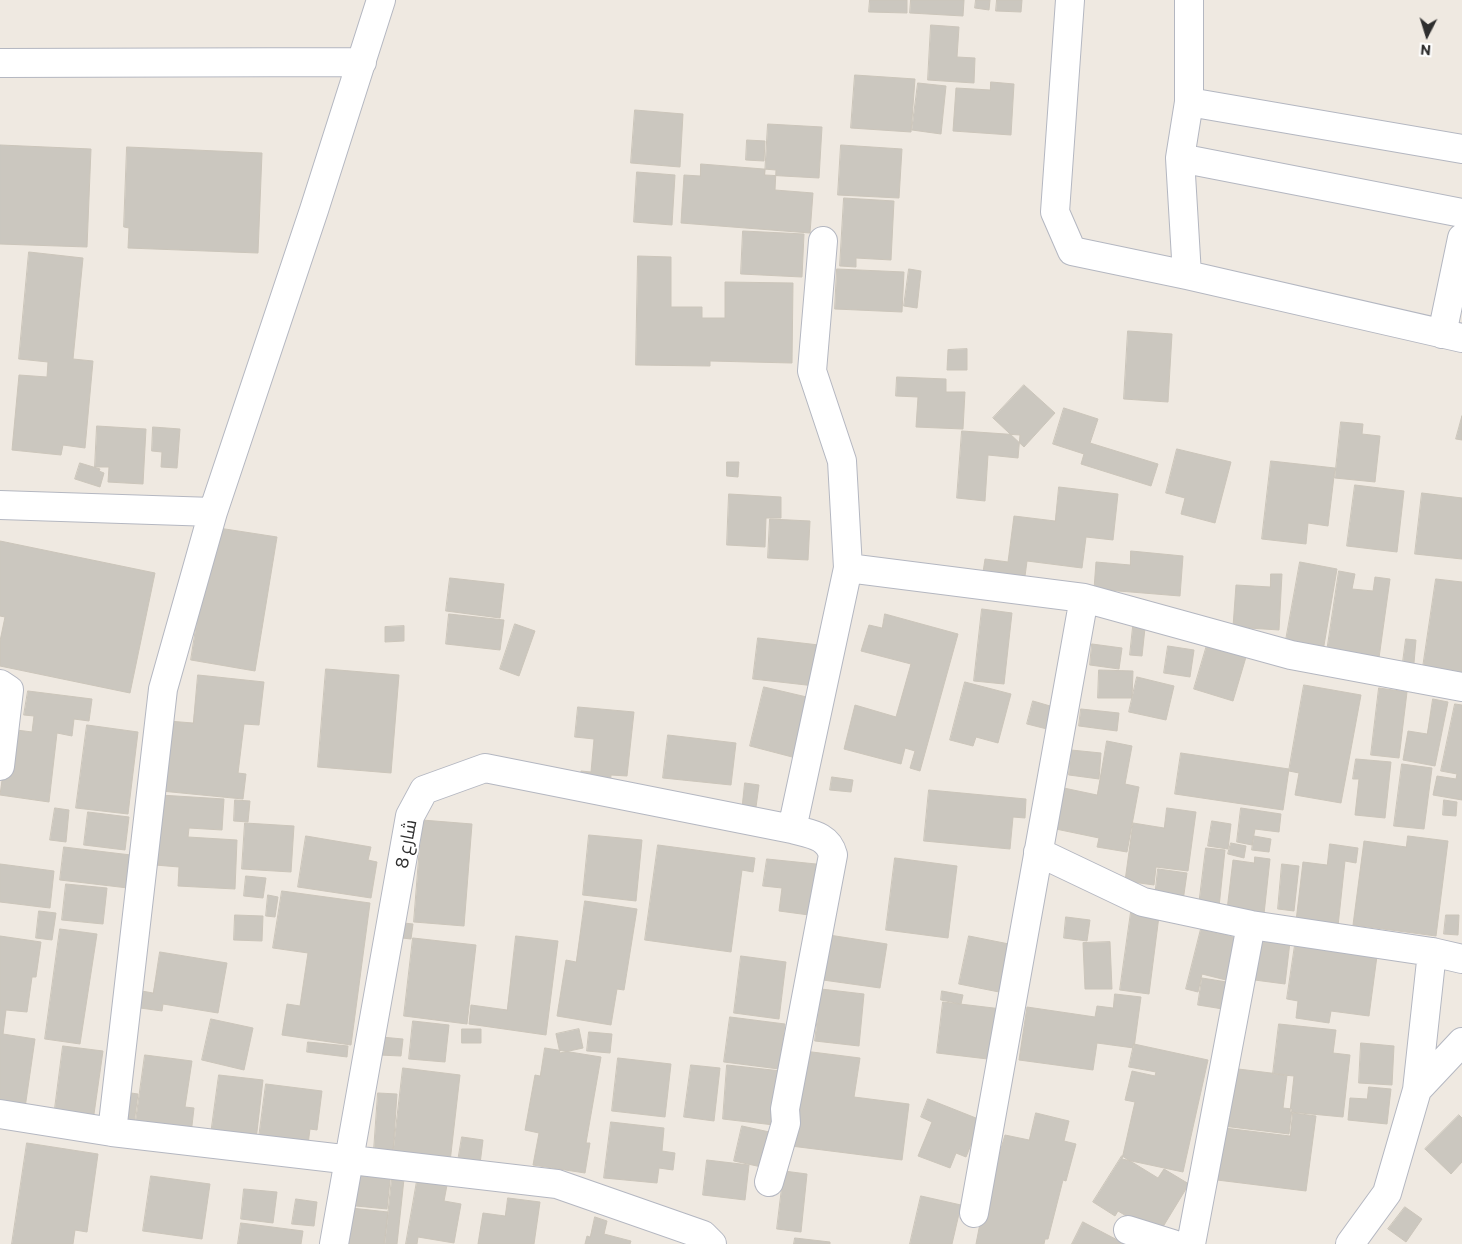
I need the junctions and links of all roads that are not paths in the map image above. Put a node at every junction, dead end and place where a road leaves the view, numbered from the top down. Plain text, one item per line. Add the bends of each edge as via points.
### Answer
1 (381, 0) edge
2 (1070, 0) edge
3 (1189, 0) edge
4 (362, 62) junction
5 (0, 63) edge
6 (1189, 102) junction
7 (1462, 149) edge
8 (1180, 158) junction
9 (1462, 213) edge
10 (1462, 238) edge
11 (823, 240) dead end
12 (1187, 275) junction
13 (1452, 336) edge
14 (0, 504) edge
15 (213, 512) junction
16 (848, 568) junction
17 (1084, 598) junction
18 (0, 684) edge
19 (1462, 687) edge
20 (0, 766) edge
21 (792, 828) junction
22 (1038, 852) junction
23 (1251, 924) junction
24 (1432, 952) junction
25 (1462, 959) edge
26 (1462, 1042) edge
27 (1417, 1090) junction
28 (0, 1114) edge
29 (112, 1132) junction
30 (350, 1160) junction
31 (769, 1182) dead end
32 (974, 1213) dead end
33 (1128, 1230) dead end
34 (334, 1244) edge
35 (712, 1244) edge
36 (1173, 1244) edge
37 (1191, 1244) edge
38 (1350, 1244) edge

1 - 4 street
2 - 12 street via 1055,212 1072,251
3 - 6 street
4 - 5 street
4 - 15 street
6 - 7 street
6 - 8 street
8 - 9 street
8 - 12 street
10 - 13 street
11 - 16 street via 812,371 842,461
12 - 13 street
14 - 15 street
15 - 29 street via 163,689
16 - 17 street
16 - 21 street
17 - 19 street via 1291,655
17 - 22 street
18 - 20 street via 9,690
21 - 30 street, شارع 8 via 485,768 424,790 410,816
21 - 31 street, شارع 8 via 820,836 830,844 833,855 784,1109 786,1123
22 - 23 street via 1143,902
22 - 32 street
23 - 24 street
23 - 37 street
24 - 25 street
24 - 27 street
26 - 27 street
27 - 38 street via 1387,1193
28 - 29 street
29 - 30 street
30 - 34 street, شارع 8
30 - 35 street via 557,1184 703,1235
33 - 36 street

